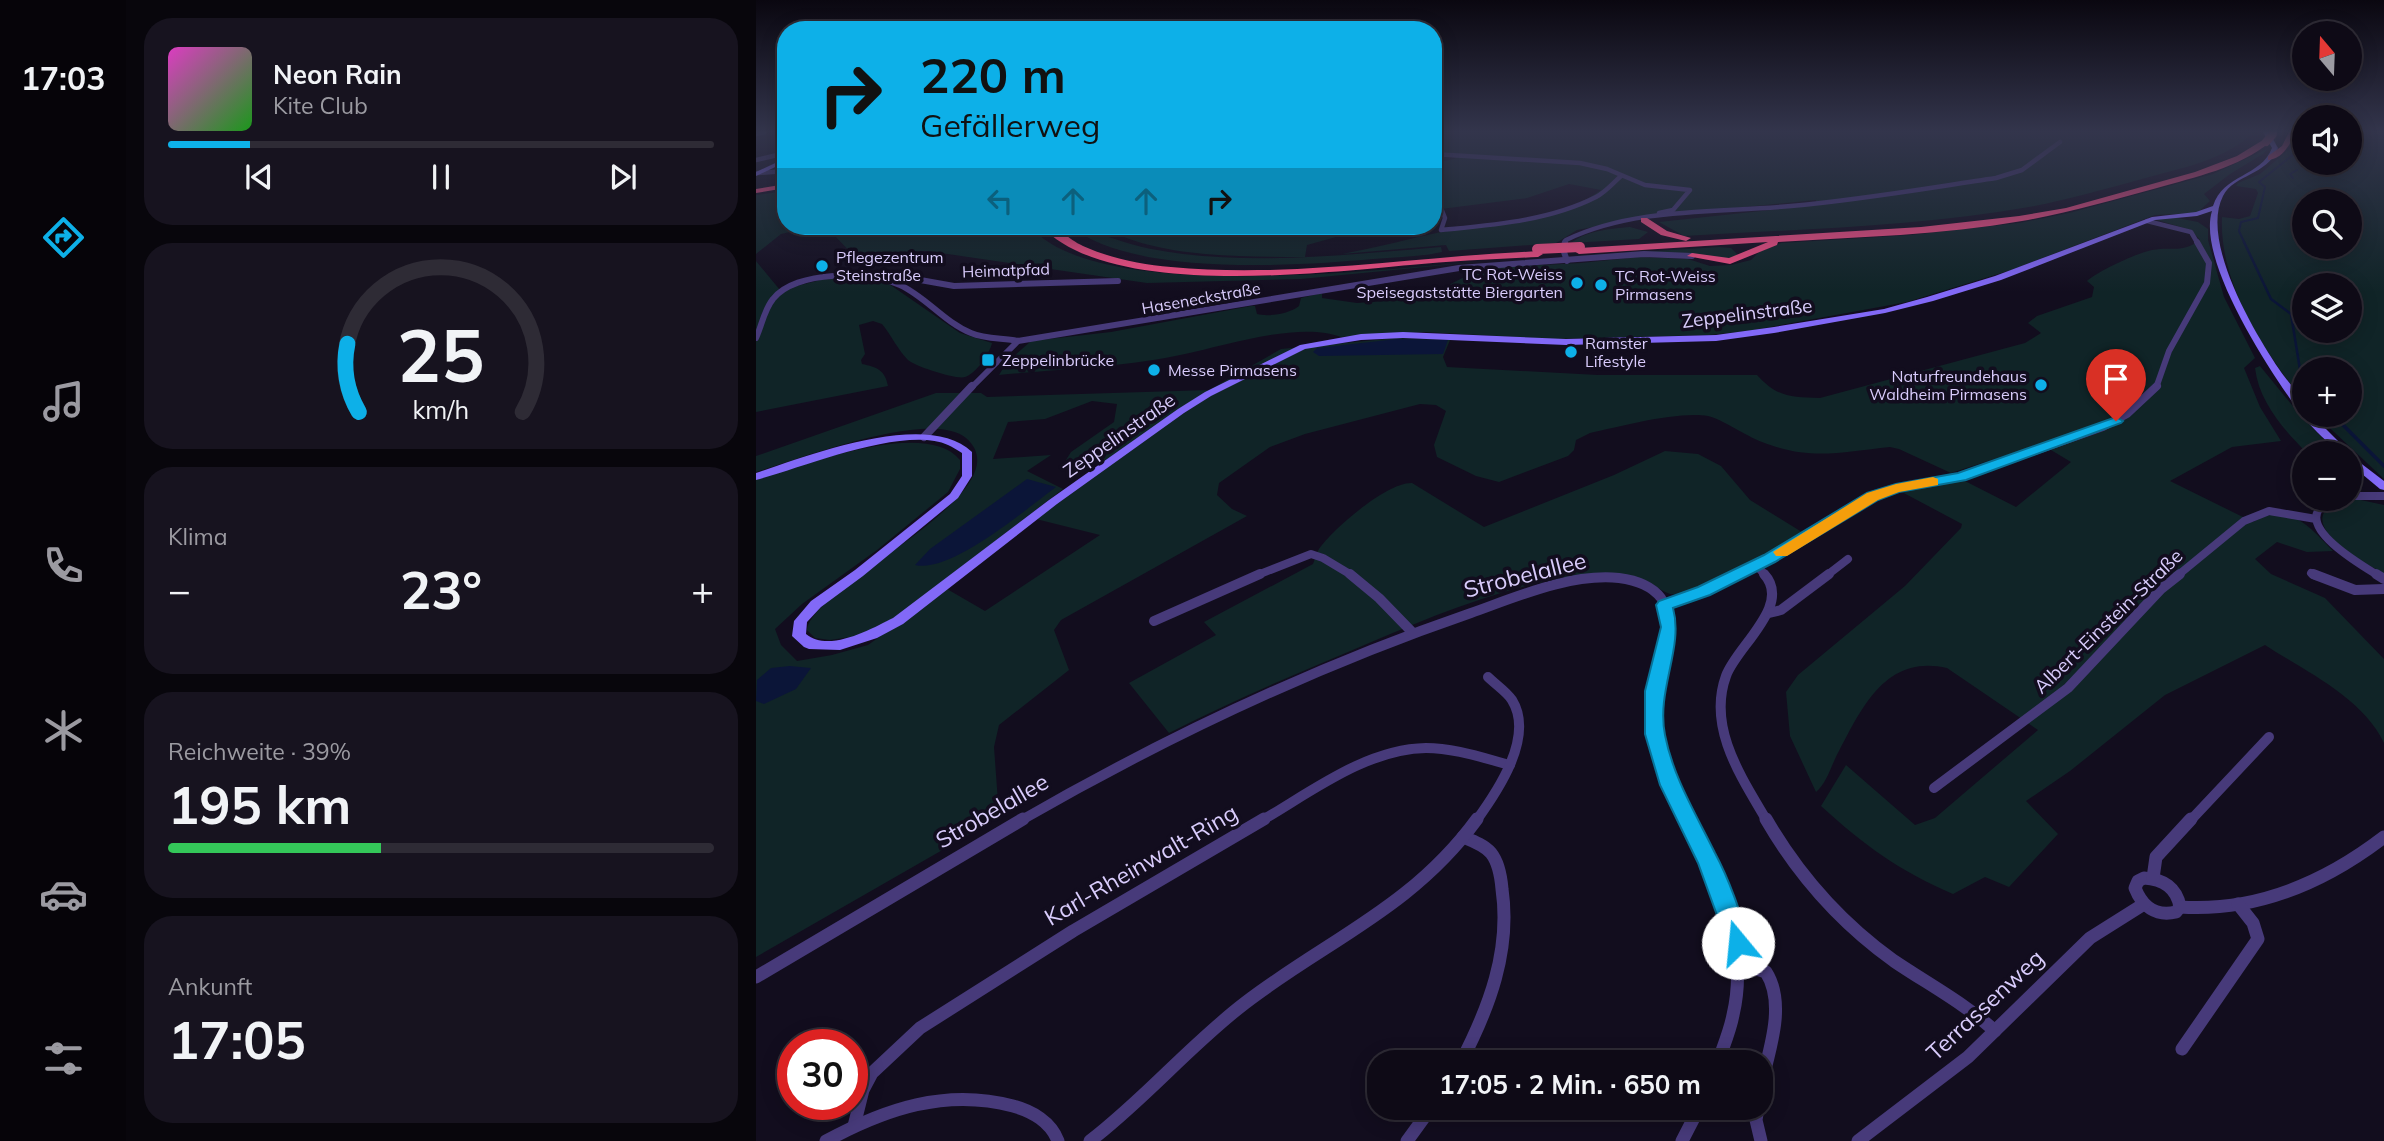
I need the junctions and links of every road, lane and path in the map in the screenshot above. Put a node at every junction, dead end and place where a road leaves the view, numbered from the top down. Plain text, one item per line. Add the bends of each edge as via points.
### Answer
1 (1610, 185) edge
2 (1649, 185) edge
3 (1934, 185) edge
4 (2137, 185) edge
5 (2157, 185) edge
6 (2230, 185) edge
7 (777, 188) edge
8 (756, 192) edge
9 (2216, 207) junction
10 (1442, 210) edge
11 (2173, 216) junction
12 (2187, 216) junction
13 (2147, 221) junction
14 (2215, 222) junction
15 (1648, 224) junction
16 (1442, 227) edge
17 (1442, 230) edge
18 (1058, 235) edge
19 (1074, 235) edge
20 (1811, 237) junction
21 (1703, 241) junction
22 (1623, 244) junction
23 (1580, 249) junction
24 (1537, 251) junction
25 (1692, 256) joint
26 (1741, 258) junction
27 (1567, 261) junction
28 (856, 275) junction
29 (1118, 281) dead end
30 (756, 338) edge
31 (1018, 341) junction
32 (2292, 394) edge
33 (2320, 427) edge
34 (924, 437) junction
35 (2334, 441) edge
36 (2362, 468) edge
37 (756, 477) edge
38 (2384, 487) edge
39 (2362, 496) edge
40 (2384, 496) edge
41 (2319, 511) edge
42 (2316, 519) junction
43 (1848, 559) dead end
44 (1756, 565) junction
45 (2311, 573) dead end
46 (2384, 579) edge
47 (2384, 589) edge
48 (1664, 605) junction
49 (1769, 613) junction
50 (1154, 621) dead end
51 (1412, 632) junction
52 (1488, 677) dead end
53 (2269, 737) dead end
54 (1510, 765) junction
55 (1934, 788) dead end
56 (1463, 837) junction
57 (2384, 837) edge
58 (2153, 878) junction
59 (2144, 904) junction
60 (2238, 904) junction
61 (2180, 907) junction
62 (1741, 964) junction
63 (756, 977) edge
64 (1995, 1031) junction
65 (2182, 1049) dead end
66 (1467, 1050) edge
67 (1722, 1050) edge
68 (1768, 1050) edge
69 (1422, 1120) edge
70 (1693, 1120) edge
71 (1756, 1120) edge
72 (854, 1126) junction
73 (826, 1141) edge
74 (1058, 1141) edge
75 (1090, 1141) edge
76 (1407, 1141) edge
77 (1682, 1141) edge
78 (1761, 1141) edge
79 (1858, 1141) edge

1 - 17 street via 1595,197 1550,212
2 - 15 street via 1690,190 1673,210 1640,215
3 - 15 street via 1740,208
4 - 21 highway via 2034,212 1941,224
5 - 20 highway via 2051,214 1971,226
6 - 9 street
7 - 8 highway
9 - 12 street
9 - 14 street
10 - 16 street
11 - 12 street
11 - 13 street, Zeppelinstraße
11 - 14 street
12 - 14 street
13 - 34 street, Zeppelinstraße via 1930,299 1744,335 1566,342 1402,335 1303,347 1181,411 898,621 856,642 809,645 799,636 798,628 806,613 934,513 963,484 967,452 950,442
13 - 44 street via 2191,232 2210,272 2150,395 2103,427 1961,477 1872,496
14 - 32 street via 2218,248 2236,300 2268,362
15 - 21 highway via 1670,236
15 - 22 highway via 1656,235 1653,238
15 - 27 street via 1577,233 1564,244
18 - 24 highway via 1097,254 1148,266 1202,271 1296,272
19 - 24 highway via 1106,250 1206,267 1298,268
20 - 21 highway
20 - 26 highway via 1771,244
21 - 22 highway
21 - 23 highway
21 - 26 highway via 1734,246 1742,252
22 - 23 highway
23 - 24 highway, bridge
25 - 26 highway via 1724,262
25 - 27 street, Haseneckstraße via 1644,254
27 - 31 street, Haseneckstraße via 1459,268
28 - 29 street, Heimatpfad via 880,272 954,286
28 - 30 street via 799,284 780,292
28 - 31 street, Haseneckstraße via 900,285 969,332
31 - 34 street
33 - 35 street
34 - 37 street, Zeppelinstraße via 870,443
36 - 38 street
39 - 40 street
41 - 42 street
42 - 46 street via 2336,547
42 - 55 street, Albert-Einstein-Straße via 2269,512 2244,522 2161,589 2068,688
43 - 49 street via 1790,604
44 - 48 street
44 - 49 street via 1772,584
45 - 47 street via 2349,590
48 - 51 street, Strobelallee via 1644,584 1616,579 1581,581
48 - 62 street via 1670,627 1654,691 1655,734 1670,785 1729,911
49 - 64 street via 1736,657 1722,692 1721,722 1732,759 1801,875 1835,915
50 - 51 street via 1241,580 1311,554 1373,592
51 - 63 street, Strobelallee via 1292,681 1133,758
52 - 54 street via 1507,691 1518,716
53 - 58 street via 2156,857
54 - 56 street
54 - 72 street, Karl-Rheinwalt-Ring via 1456,751 1415,747 1383,753 1349,770 1073,931 920,1028 872,1073
56 - 66 street via 1494,857 1501,881 1504,927 1491,1001
56 - 75 street via 1393,905 1259,992 1211,1030
57 - 60 street via 2335,872 2280,894
58 - 59 street via 2137,881 2135,888
58 - 61 street via 2176,893
59 - 61 street via 2161,914
59 - 64 street, Terrassenweg via 2090,938
60 - 61 street via 2199,910
60 - 65 street via 2253,923 2258,939
62 - 67 street via 1736,1008
62 - 68 street via 1766,972 1775,992
64 - 79 street, Terrassenweg
69 - 76 street
70 - 77 street
71 - 78 street
72 - 73 street
72 - 74 street via 919,1103 989,1098 1029,1111 1054,1130

